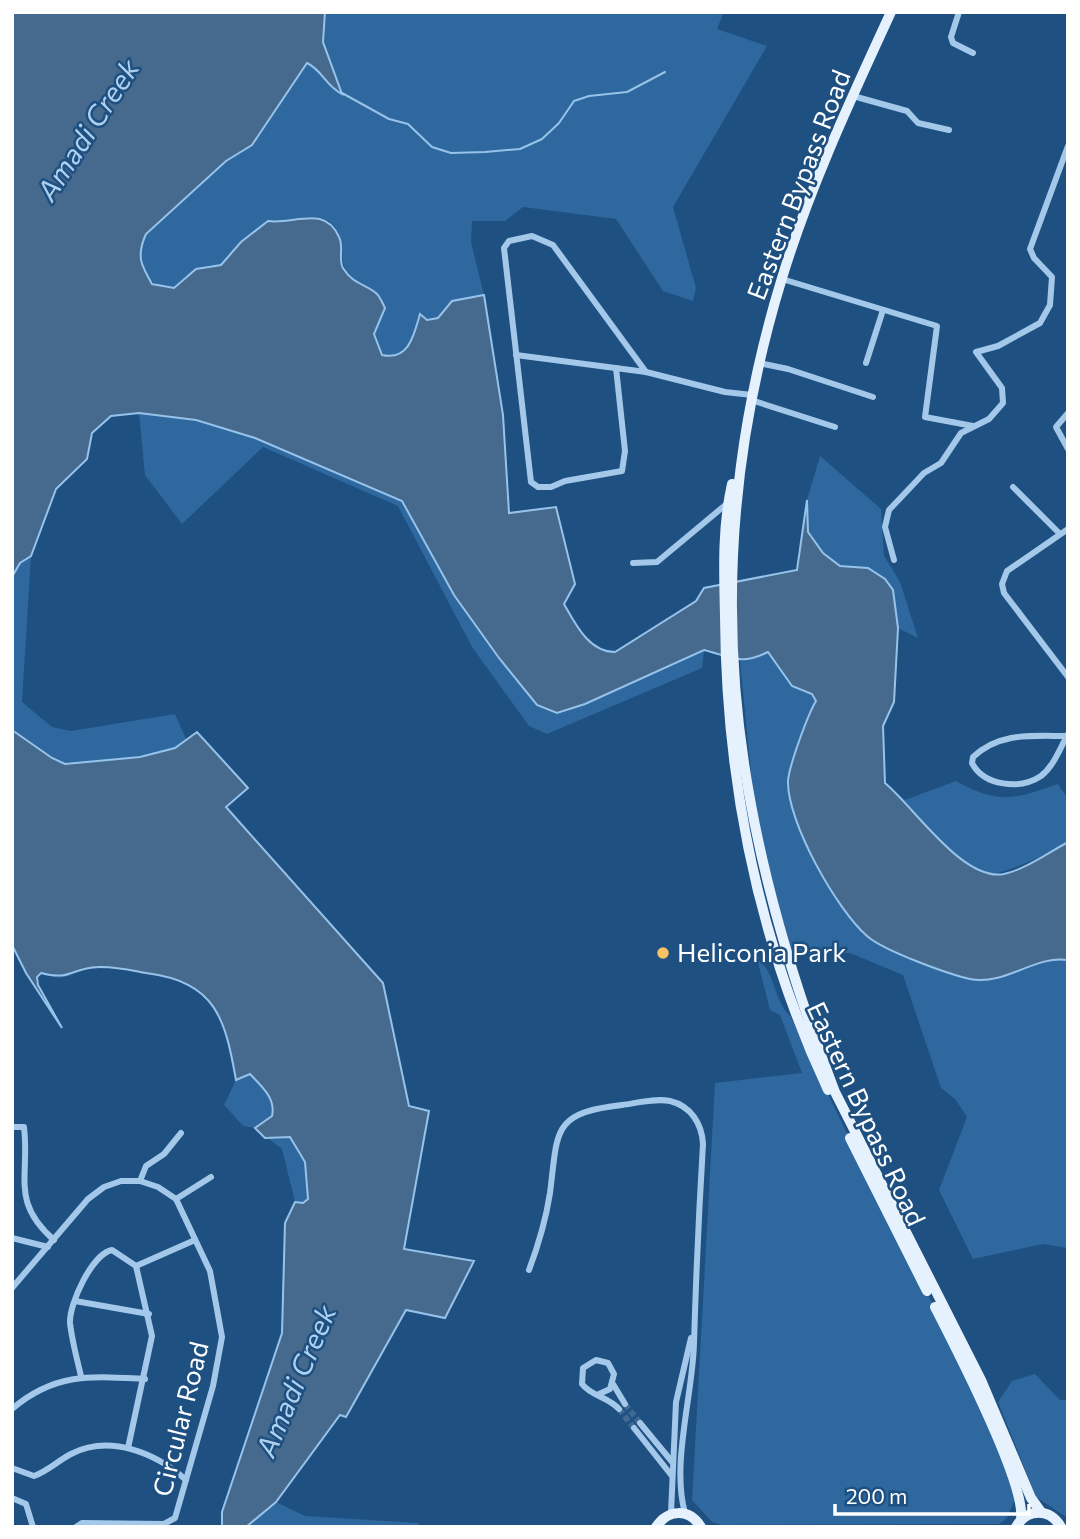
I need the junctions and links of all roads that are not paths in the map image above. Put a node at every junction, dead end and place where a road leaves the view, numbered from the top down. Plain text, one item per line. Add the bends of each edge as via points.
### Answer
1 (891, 12) edge
2 (959, 12) edge
3 (973, 53) dead end
4 (853, 96) junction
5 (949, 130) dead end
6 (1068, 146) edge
7 (1057, 174) junction
8 (1068, 178) edge
9 (782, 279) junction
10 (883, 310) junction
11 (516, 355) junction
12 (759, 363) junction
13 (866, 363) dead end
14 (616, 368) junction
15 (646, 372) junction
16 (873, 397) dead end
17 (752, 398) junction
18 (1068, 413) edge
19 (973, 426) junction
20 (835, 427) dead end
21 (1068, 449) edge
22 (740, 458) junction
23 (1013, 487) dead end
24 (729, 502) junction
25 (1068, 528) edge
26 (1060, 534) junction
27 (728, 547) junction
28 (894, 560) dead end
29 (633, 563) dead end
30 (1068, 677) edge
31 (729, 694) junction
32 (1067, 735) edge
33 (12, 1127) edge
34 (181, 1133) dead end
35 (211, 1177) dead end
36 (140, 1181) junction
37 (176, 1199) junction
38 (12, 1238) edge
39 (54, 1240) junction
40 (195, 1240) junction
41 (48, 1247) junction
42 (136, 1266) junction
43 (529, 1270) dead end
44 (12, 1288) edge
45 (75, 1301) junction
46 (149, 1314) junction
47 (693, 1329) junction
48 (81, 1376) junction
49 (145, 1379) junction
50 (613, 1384) junction
51 (600, 1394) junction
52 (12, 1409) edge
53 (128, 1448) junction
54 (674, 1463) junction
55 (12, 1468) edge
56 (682, 1476) junction
57 (673, 1479) junction
58 (186, 1480) junction
59 (12, 1498) edge
60 (1041, 1512) junction
61 (671, 1513) junction
62 (685, 1514) junction
63 (1019, 1523) edge
64 (656, 1526) edge
65 (701, 1526) edge
66 (33, 1527) edge
67 (76, 1527) edge
68 (1061, 1527) edge

1 - 4 main road, Eastern Bypass Road
2 - 3 street via 953,43
4 - 5 street via 907,111 918,122
4 - 9 main road, Eastern Bypass Road
6 - 7 street
7 - 8 street
7 - 19 street via 1030,249 1052,277 1050,305 1040,323 976,352 1005,396 996,413
9 - 10 street
9 - 12 main road, Eastern Bypass Road
10 - 13 street
10 - 19 street via 937,326 925,417
11 - 14 street
11 - 14 street via 531,482 538,487 622,471 625,451
11 - 15 street via 505,248 517,237 532,236 553,245
12 - 16 street
12 - 17 main road, Eastern Bypass Road
14 - 15 street
15 - 17 street
17 - 20 street
17 - 22 main road, Eastern Bypass Road
18 - 21 street via 1056,427
19 - 28 street via 961,433 941,463 924,473 889,510 885,527
22 - 24 main road, Eastern Bypass Road
22 - 27 main road, Eastern Bypass Road
23 - 26 street
24 - 27 main road, Eastern Bypass Road
24 - 29 street via 657,562
25 - 26 street
26 - 30 street via 1007,571 1002,584 1004,593
27 - 31 main road, Eastern Bypass Road
31 - 60 main road, Eastern Bypass Road via 779,934 820,1052 841,1104 981,1380
31 - 63 main road, Eastern Bypass Road via 738,804 755,886 790,1000 855,1148 988,1418 1021,1500
32 - 32 street via 1048,768 1029,781 998,783 981,775 972,764 973,757 991,743 1014,736
33 - 39 street via 24,1127 27,1207 38,1226
34 - 36 street via 164,1154 142,1170
35 - 37 street
36 - 37 street
36 - 39 street via 104,1187
37 - 40 street, Circular Road
38 - 41 street
39 - 41 street
40 - 42 street
40 - 58 street, Circular Road via 210,1271 222,1353
41 - 44 street
42 - 45 street via 115,1251 106,1252 85,1278
42 - 46 street
43 - 47 street via 547,1208 556,1141 567,1123 591,1108 661,1101 678,1104 694,1116 702,1133
45 - 46 street
45 - 48 street via 70,1322
46 - 49 street via 152,1336
47 - 54 street via 676,1402
47 - 56 street
48 - 49 street
48 - 52 street via 41,1388
49 - 53 street
50 - 51 street
50 - 51 street via 622,1407
50 - 51 street via 614,1373 608,1363 596,1360 586,1364 582,1384 589,1392
53 - 55 street via 89,1446 34,1476
53 - 58 street via 156,1459
54 - 56 street
54 - 57 street
54 - 57 street via 637,1425
56 - 62 street
57 - 61 street
58 - 67 street, Circular Road via 171,1522 82,1523
59 - 66 street via 26,1504
60 - 63 main road
60 - 68 main road via 1054,1517
61 - 62 main road
61 - 64 main road
62 - 65 main road

